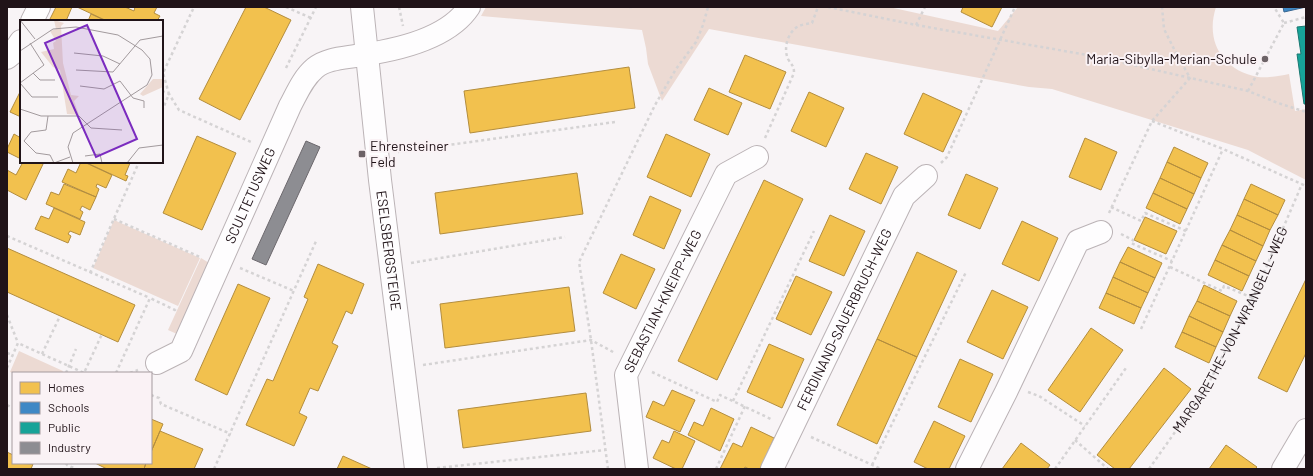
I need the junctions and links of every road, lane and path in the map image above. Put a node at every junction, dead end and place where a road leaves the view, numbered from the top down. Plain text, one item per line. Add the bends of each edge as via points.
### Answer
1 (39, 7) edge
2 (194, 7) edge
3 (286, 7) edge
4 (316, 7) edge
5 (362, 7) edge
6 (470, 7) edge
7 (629, 7) edge
8 (634, 7) edge
9 (708, 7) edge
10 (818, 7) edge
11 (828, 7) edge
12 (925, 7) edge
13 (1015, 7) edge
14 (1162, 7) edge
15 (1274, 7) edge
16 (1306, 16) edge
17 (311, 18) junction
18 (32, 20) edge
19 (1284, 23) junction
20 (916, 26) junction
21 (302, 36) dead end
22 (1000, 40) junction
23 (20, 42) edge
24 (367, 54) junction
25 (7, 58) edge
26 (1190, 78) junction
27 (163, 91) edge
28 (1248, 91) junction
29 (169, 94) junction
30 (163, 109) edge
31 (1306, 112) edge
32 (1152, 121) junction
33 (615, 122) dead end
34 (254, 143) dead end
35 (1223, 150) junction
36 (377, 155) junction
37 (757, 157) joint
38 (139, 163) edge
39 (926, 176) joint
40 (1302, 184) junction
41 (1306, 186) edge
42 (1111, 207) junction
43 (114, 219) junction
44 (814, 231) dead end
45 (1186, 231) junction
46 (1109, 232) junction
47 (7, 236) edge
48 (565, 237) dead end
49 (317, 239) dead end
50 (200, 257) dead end
51 (222, 260) junction
52 (1172, 262) junction
53 (390, 266) junction
54 (1170, 267) junction
55 (966, 272) dead end
56 (90, 273) junction
57 (294, 291) junction
58 (150, 298) junction
59 (1252, 298) junction
60 (175, 310) dead end
61 (7, 315) edge
62 (60, 316) dead end
63 (1141, 329) dead end
64 (102, 334) dead end
65 (18, 343) junction
66 (76, 350) dead end
67 (7, 353) edge
68 (42, 354) junction
69 (13, 355) junction
70 (157, 363) dead end
71 (69, 366) junction
72 (7, 368) edge
73 (1126, 368) dead end
74 (66, 372) edge
75 (82, 372) edge
76 (84, 372) edge
77 (116, 372) edge
78 (152, 395) edge
79 (1043, 399) dead end
80 (733, 401) dead end
81 (745, 406) dead end
82 (1086, 426) junction
83 (1306, 430) edge
84 (231, 434) junction
85 (1075, 440) junction
86 (605, 450) junction
87 (66, 464) edge
88 (872, 465) dead end
89 (1289, 467) edge
90 (76, 469) edge
91 (214, 469) edge
92 (416, 469) edge
93 (430, 469) edge
94 (608, 469) edge
95 (637, 469) edge
96 (716, 469) edge
97 (772, 469) edge
98 (967, 469) edge
99 (1055, 469) edge
100 (1108, 469) edge
101 (1149, 469) edge

1 - 18 street
2 - 29 path via 163,72
3 - 17 path
4 - 17 path
5 - 24 street, ESELSBERGSTEIGE
6 - 24 street via 449,27 429,38
7 - 8 path
9 - 86 path via 696,42 676,69 655,105 579,262
10 - 37 path via 812,23 798,26 788,35 786,50 788,59 794,66 794,73
11 - 20 path
12 - 20 path
13 - 22 path
14 - 26 path via 1164,29
15 - 19 path
16 - 19 path
17 - 21 path
19 - 28 path
20 - 22 path
22 - 26 path via 1093,56
22 - 39 path via 948,157
23 - 25 street
24 - 36 street, ESELSBERGSTEIGE
24 - 51 street, SCULTETUSWEG via 334,60 315,67 304,79
26 - 28 path
26 - 32 path
27 - 29 path
28 - 31 path
29 - 30 path
29 - 34 path via 179,110
32 - 35 path
32 - 42 path
33 - 36 path
35 - 40 path
35 - 45 path
36 - 53 street, ESELSBERGSTEIGE
37 - 95 street, SEBASTIAN-KNEIPP-WEG via 726,174 626,375
38 - 43 path
39 - 97 street, FERDINAND-SAUERBRUCH-WEG via 904,196
40 - 41 path
40 - 59 path, MARGARETHE-VON-WRANGELL-WEG
42 - 45 path via 1141,221 1145,212
42 - 46 path
43 - 50 path
43 - 56 path
44 - 80 path
45 - 52 path
46 - 52 path via 1133,240 1131,243
46 - 98 street via 1078,241
47 - 56 path
48 - 53 path
49 - 57 path
51 - 57 path
51 - 70 street, SCULTETUSWEG via 181,351
52 - 54 path
53 - 92 street, ESELSBERGSTEIGE
54 - 59 path via 1222,291 1224,286
54 - 63 path
55 - 88 path
56 - 58 path
57 - 84 path
58 - 60 path
58 - 77 path
59 - 101 path, MARGARETHE-VON-WRANGELL-WEG via 1206,388
61 - 65 path
62 - 68 path
64 - 76 path
65 - 68 path
65 - 69 path
66 - 71 path
67 - 69 path
68 - 71 path
69 - 72 path
71 - 74 path
71 - 75 path
73 - 82 path
78 - 84 path via 159,398 161,404
79 - 82 path
81 - 96 path
82 - 85 path
83 - 89 street
84 - 91 path
85 - 99 path
85 - 100 path
86 - 93 path
86 - 94 path
87 - 90 path

